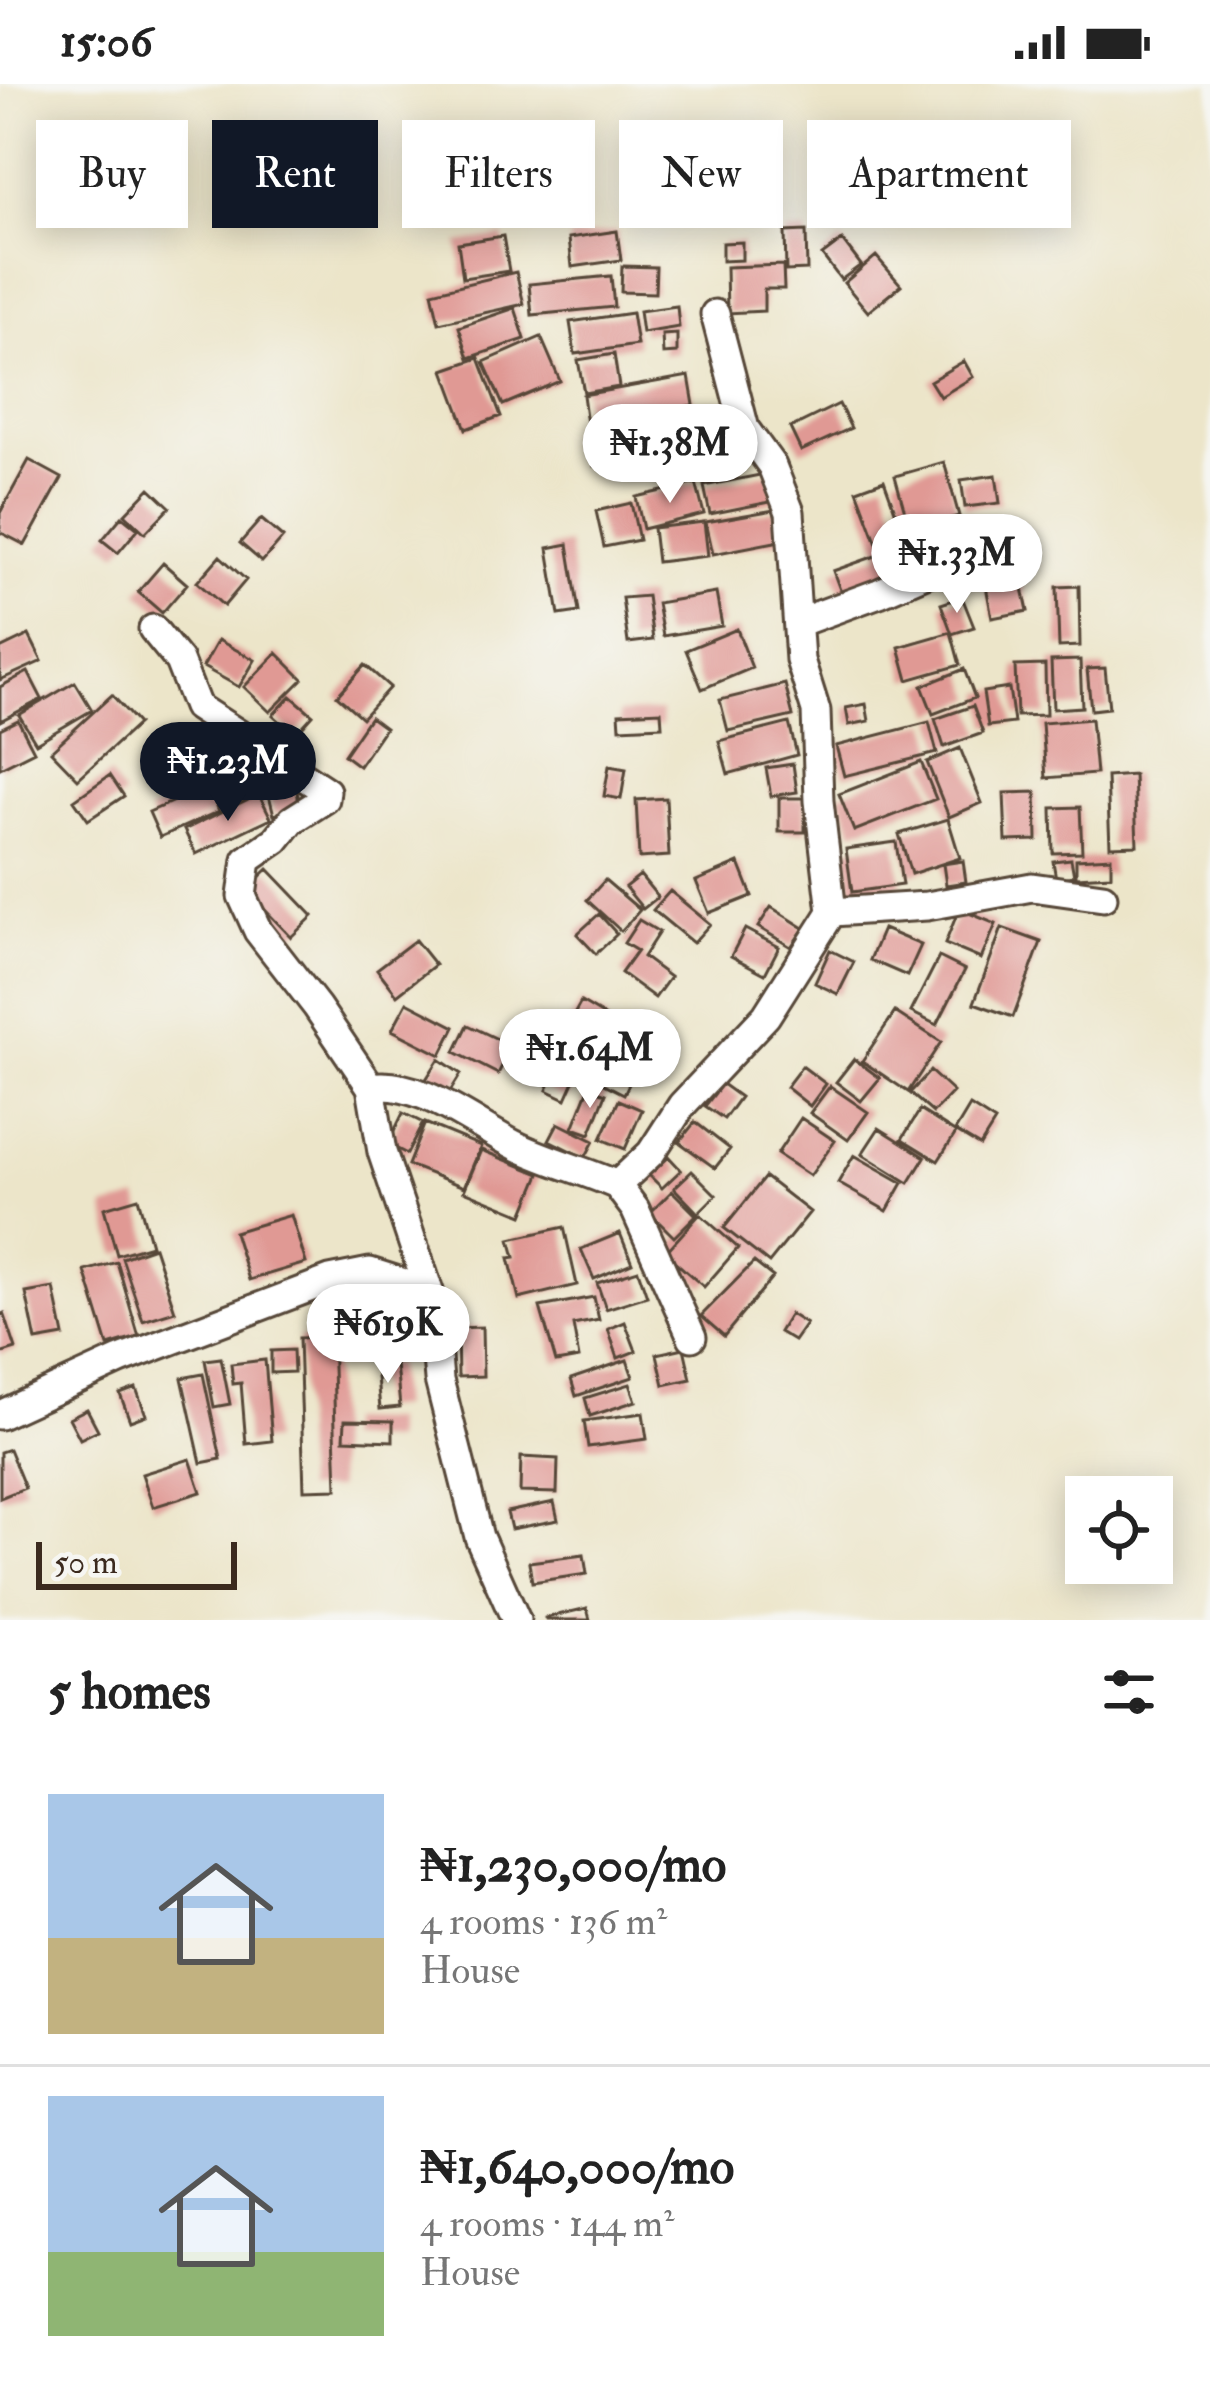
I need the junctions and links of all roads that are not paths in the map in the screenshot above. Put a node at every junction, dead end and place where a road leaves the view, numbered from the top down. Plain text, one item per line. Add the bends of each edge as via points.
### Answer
1 (715, 314) dead end
2 (992, 544) dead end
3 (800, 622) junction
4 (153, 629) dead end
5 (1103, 897) dead end
6 (832, 912) junction
7 (371, 1087) junction
8 (617, 1185) junction
9 (432, 1300) junction
10 (692, 1336) dead end
11 (0, 1415) edge
12 (516, 1620) edge

1 - 3 street via 746,429 790,512
2 - 3 street
3 - 6 street via 800,660 816,711
4 - 7 street via 179,661 196,707 326,791 247,860 242,896 258,931
5 - 6 street via 1032,887
6 - 8 street via 766,1016
7 - 8 street via 415,1093
7 - 9 street via 382,1152
8 - 10 street
9 - 11 street via 370,1272 330,1280
9 - 12 street via 450,1428 479,1537

